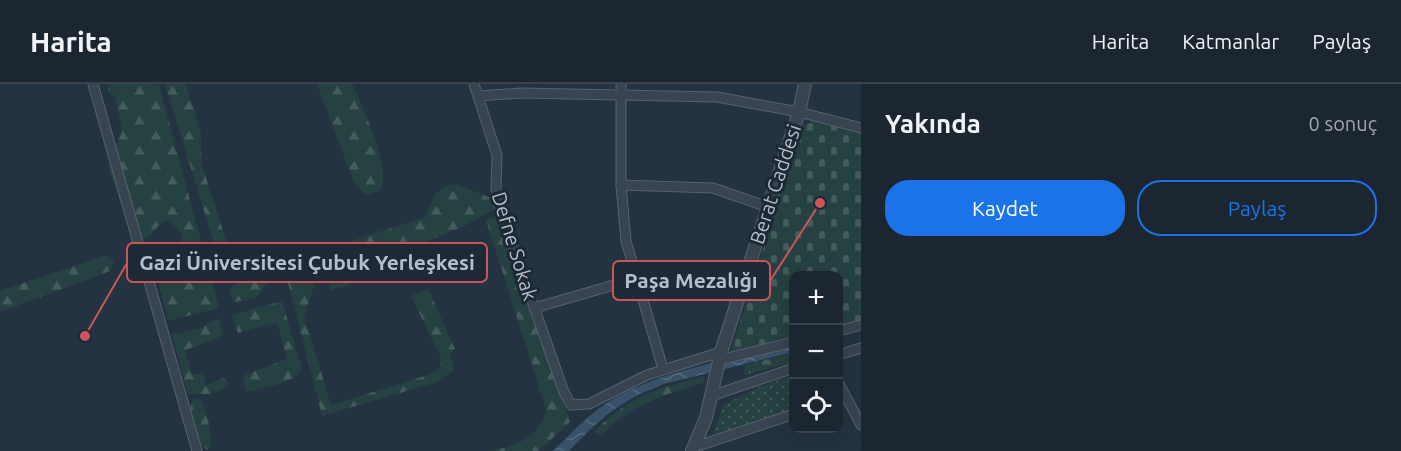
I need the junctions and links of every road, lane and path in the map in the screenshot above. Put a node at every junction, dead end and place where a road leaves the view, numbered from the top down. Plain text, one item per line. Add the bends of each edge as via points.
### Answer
1 (93, 84) edge
2 (474, 84) edge
3 (621, 84) edge
4 (805, 84) edge
5 (521, 88) edge
6 (621, 94) junction
7 (479, 96) junction
8 (799, 112) junction
9 (861, 128) edge
10 (621, 185) junction
11 (768, 207) junction
12 (635, 279) junction
13 (534, 308) junction
14 (861, 325) edge
15 (843, 330) edge
16 (789, 343) edge
17 (861, 348) edge
18 (843, 353) edge
19 (720, 356) junction
20 (663, 369) junction
21 (789, 370) edge
22 (711, 396) junction
23 (843, 398) edge
24 (789, 416) edge
25 (861, 425) edge
26 (700, 447) edge
27 (197, 451) edge

1 - 27 street
2 - 7 street, Defne Sokak
3 - 6 street
4 - 8 street, Berat Caddesi
5 - 6 street
5 - 7 street
6 - 8 street via 728,98
6 - 10 street
7 - 13 street, Defne Sokak via 497,155 499,207
8 - 9 street
8 - 11 street, Berat Caddesi
10 - 11 street via 713,188
10 - 12 street via 626,241
11 - 19 street, Berat Caddesi
12 - 13 street
12 - 20 street
13 - 20 street, Defne Sokak via 571,405 589,405
14 - 15 street
16 - 19 street
17 - 18 street
19 - 20 street
19 - 22 street, Berat Caddesi
21 - 22 street
22 - 26 street
23 - 25 street
24 - 26 street

